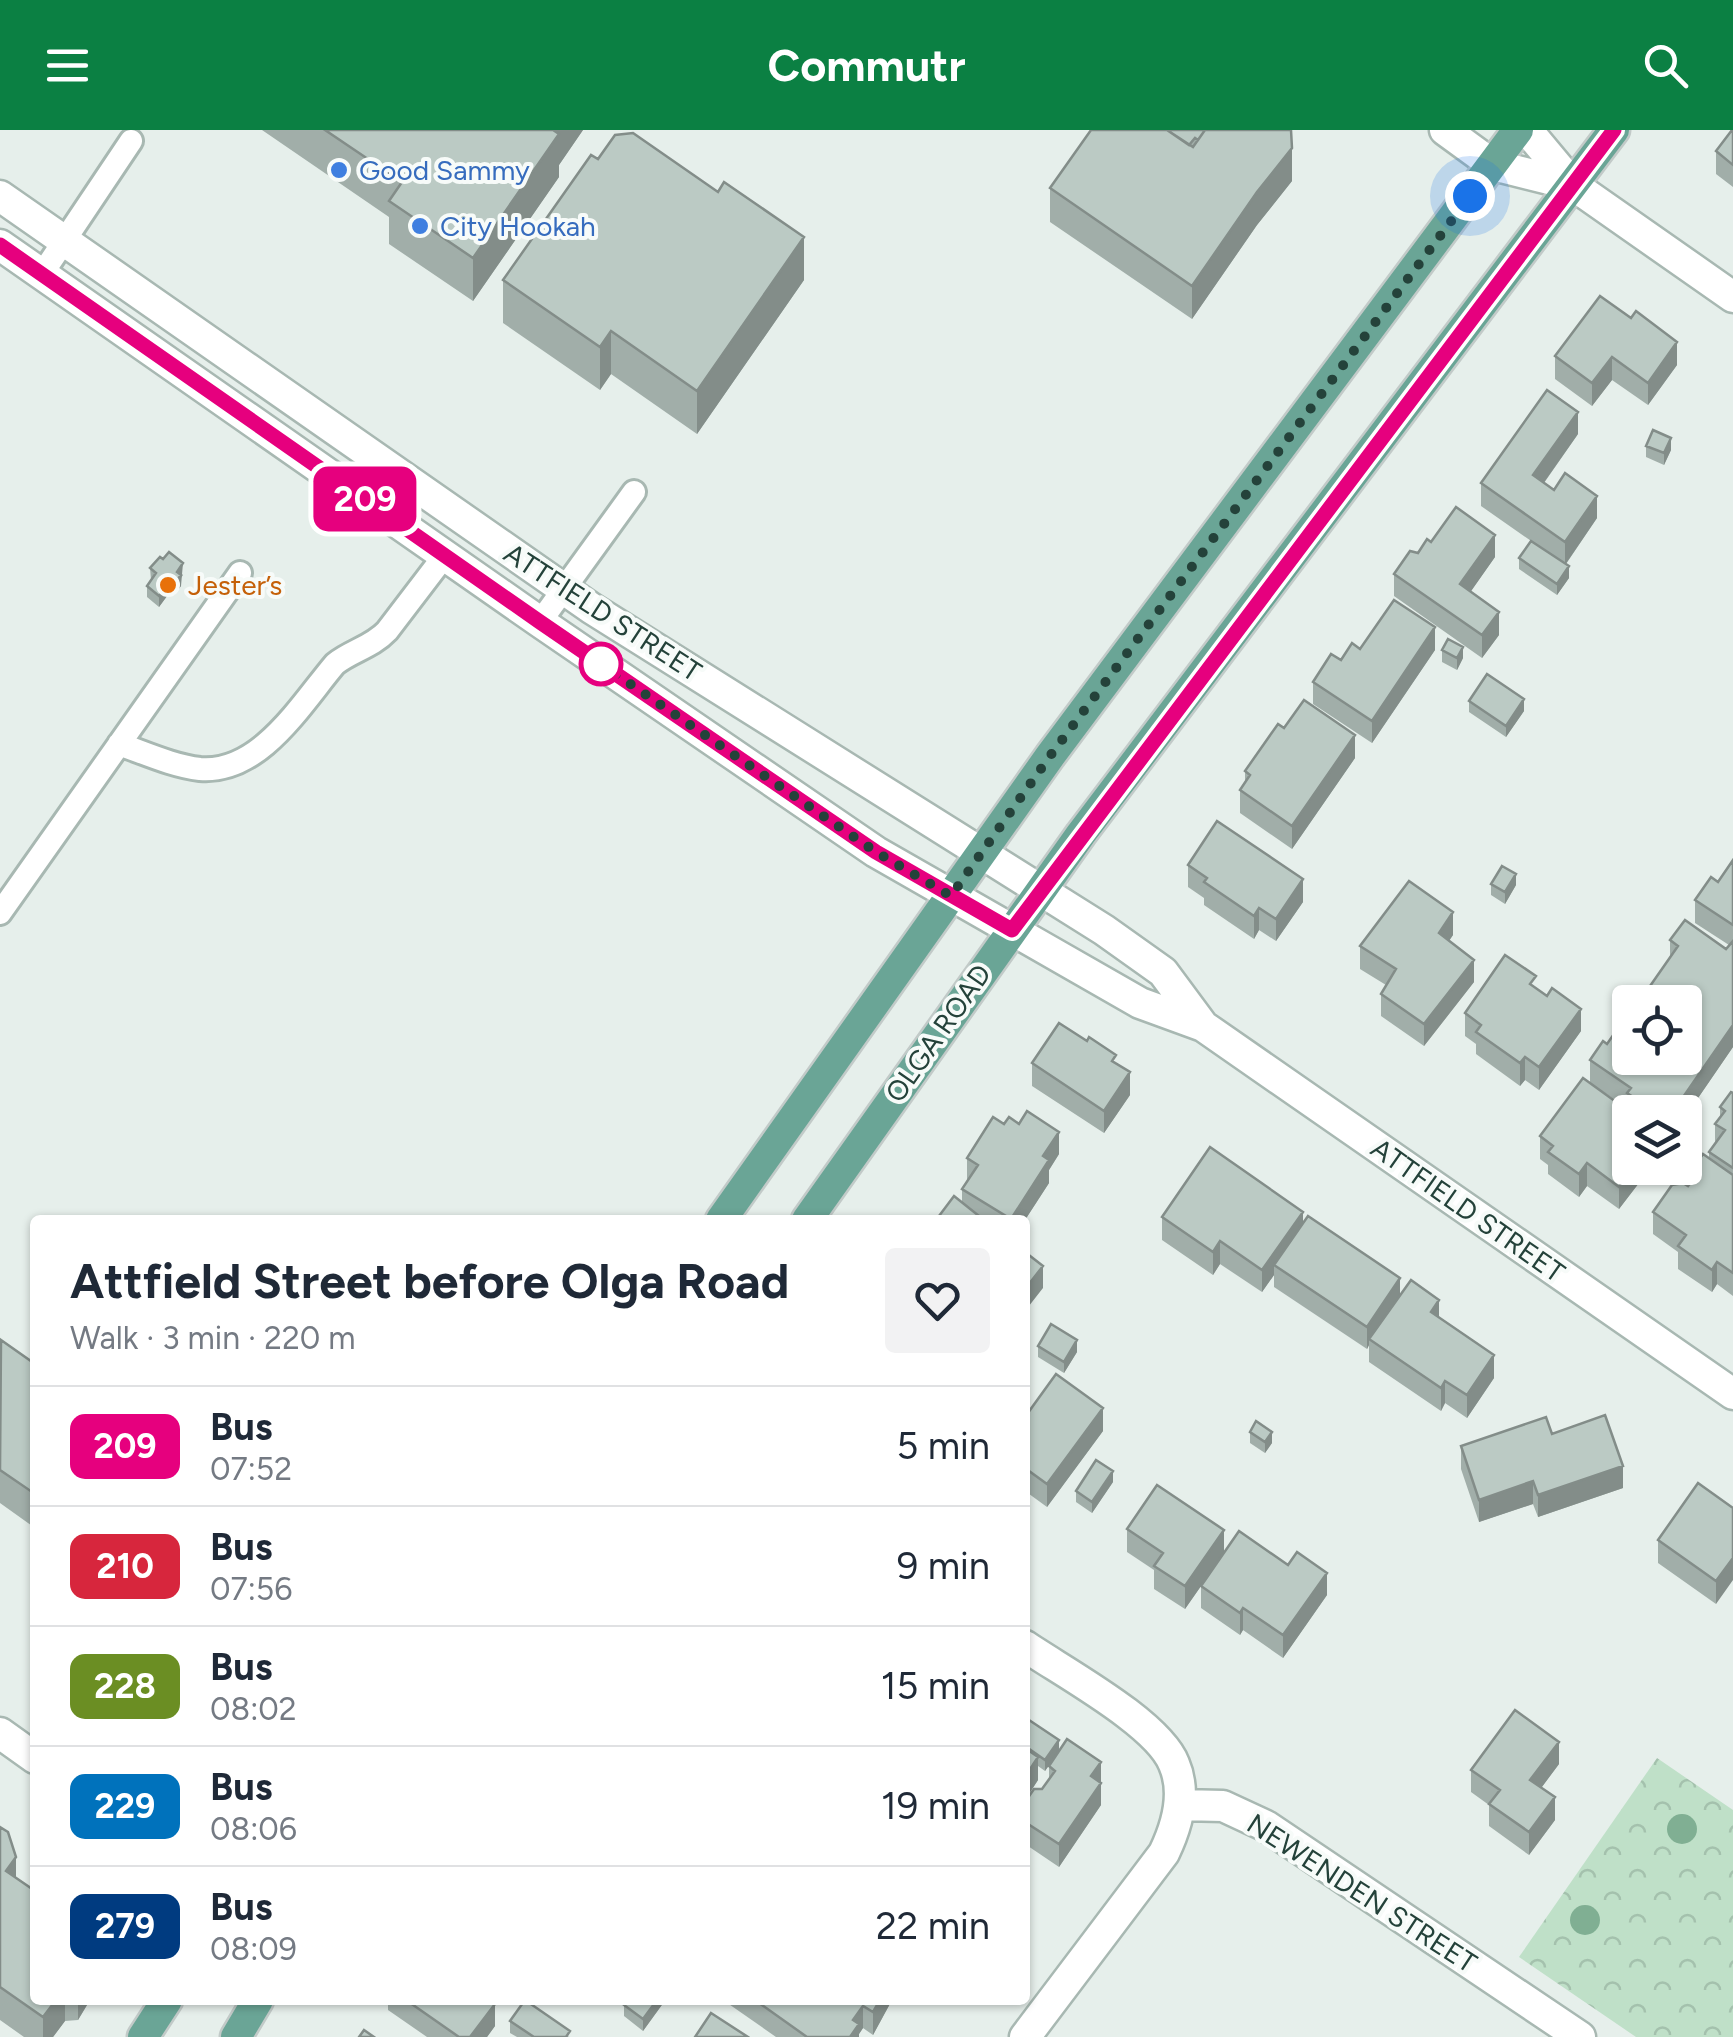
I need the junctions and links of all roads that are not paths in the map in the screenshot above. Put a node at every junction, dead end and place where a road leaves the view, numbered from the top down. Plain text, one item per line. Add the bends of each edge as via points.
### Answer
1 (1444, 130) edge
2 (1518, 130) edge
3 (1527, 130) edge
4 (1614, 130) edge
5 (131, 141) dead end
6 (1493, 166) junction
7 (1573, 185) junction
8 (0, 196) edge
9 (65, 242) junction
10 (0, 244) edge
11 (42, 274) junction
12 (1733, 297) edge
13 (634, 492) dead end
14 (444, 555) junction
15 (240, 573) dead end
16 (563, 588) junction
17 (540, 622) junction
18 (119, 744) junction
19 (983, 852) junction
20 (1041, 889) junction
21 (951, 896) junction
22 (0, 912) edge
23 (1012, 930) junction
24 (1204, 1026) junction
25 (725, 1215) edge
26 (811, 1215) edge
27 (1733, 1394) edge
28 (1030, 1649) edge
29 (0, 1733) edge
30 (30, 1754) edge
31 (1180, 1805) junction
32 (164, 2005) edge
33 (255, 2005) edge
34 (143, 2037) edge
35 (236, 2037) edge
36 (1025, 2037) edge
37 (1580, 2037) edge

1 - 6 street
2 - 6 main road
3 - 7 street
4 - 7 main road, OLGA ROAD
5 - 9 lane
6 - 7 street
6 - 19 main road
7 - 12 street
7 - 20 main road, OLGA ROAD
8 - 9 street, ATTFIELD STREET
9 - 11 lane
9 - 16 street, ATTFIELD STREET
10 - 11 street, ATTFIELD STREET
11 - 14 street, ATTFIELD STREET
13 - 16 lane
14 - 17 street, ATTFIELD STREET
14 - 18 lane via 387,632 335,664 248,758 198,769
15 - 18 lane
16 - 17 lane
16 - 19 street, ATTFIELD STREET
17 - 21 street, ATTFIELD STREET
18 - 22 lane
19 - 20 street, ATTFIELD STREET
19 - 21 main road
20 - 23 main road, OLGA ROAD
20 - 24 street, ATTFIELD STREET via 1163,972
21 - 23 street, ATTFIELD STREET
21 - 25 main road
23 - 24 street, ATTFIELD STREET via 1140,1003
23 - 26 main road, OLGA ROAD
24 - 27 street, ATTFIELD STREET
28 - 31 street via 1151,1731 1175,1764
29 - 30 street
31 - 36 street via 1164,1853
31 - 37 street, NEWENDEN STREET via 1223,1806 1266,1826
32 - 34 main road
33 - 35 main road

